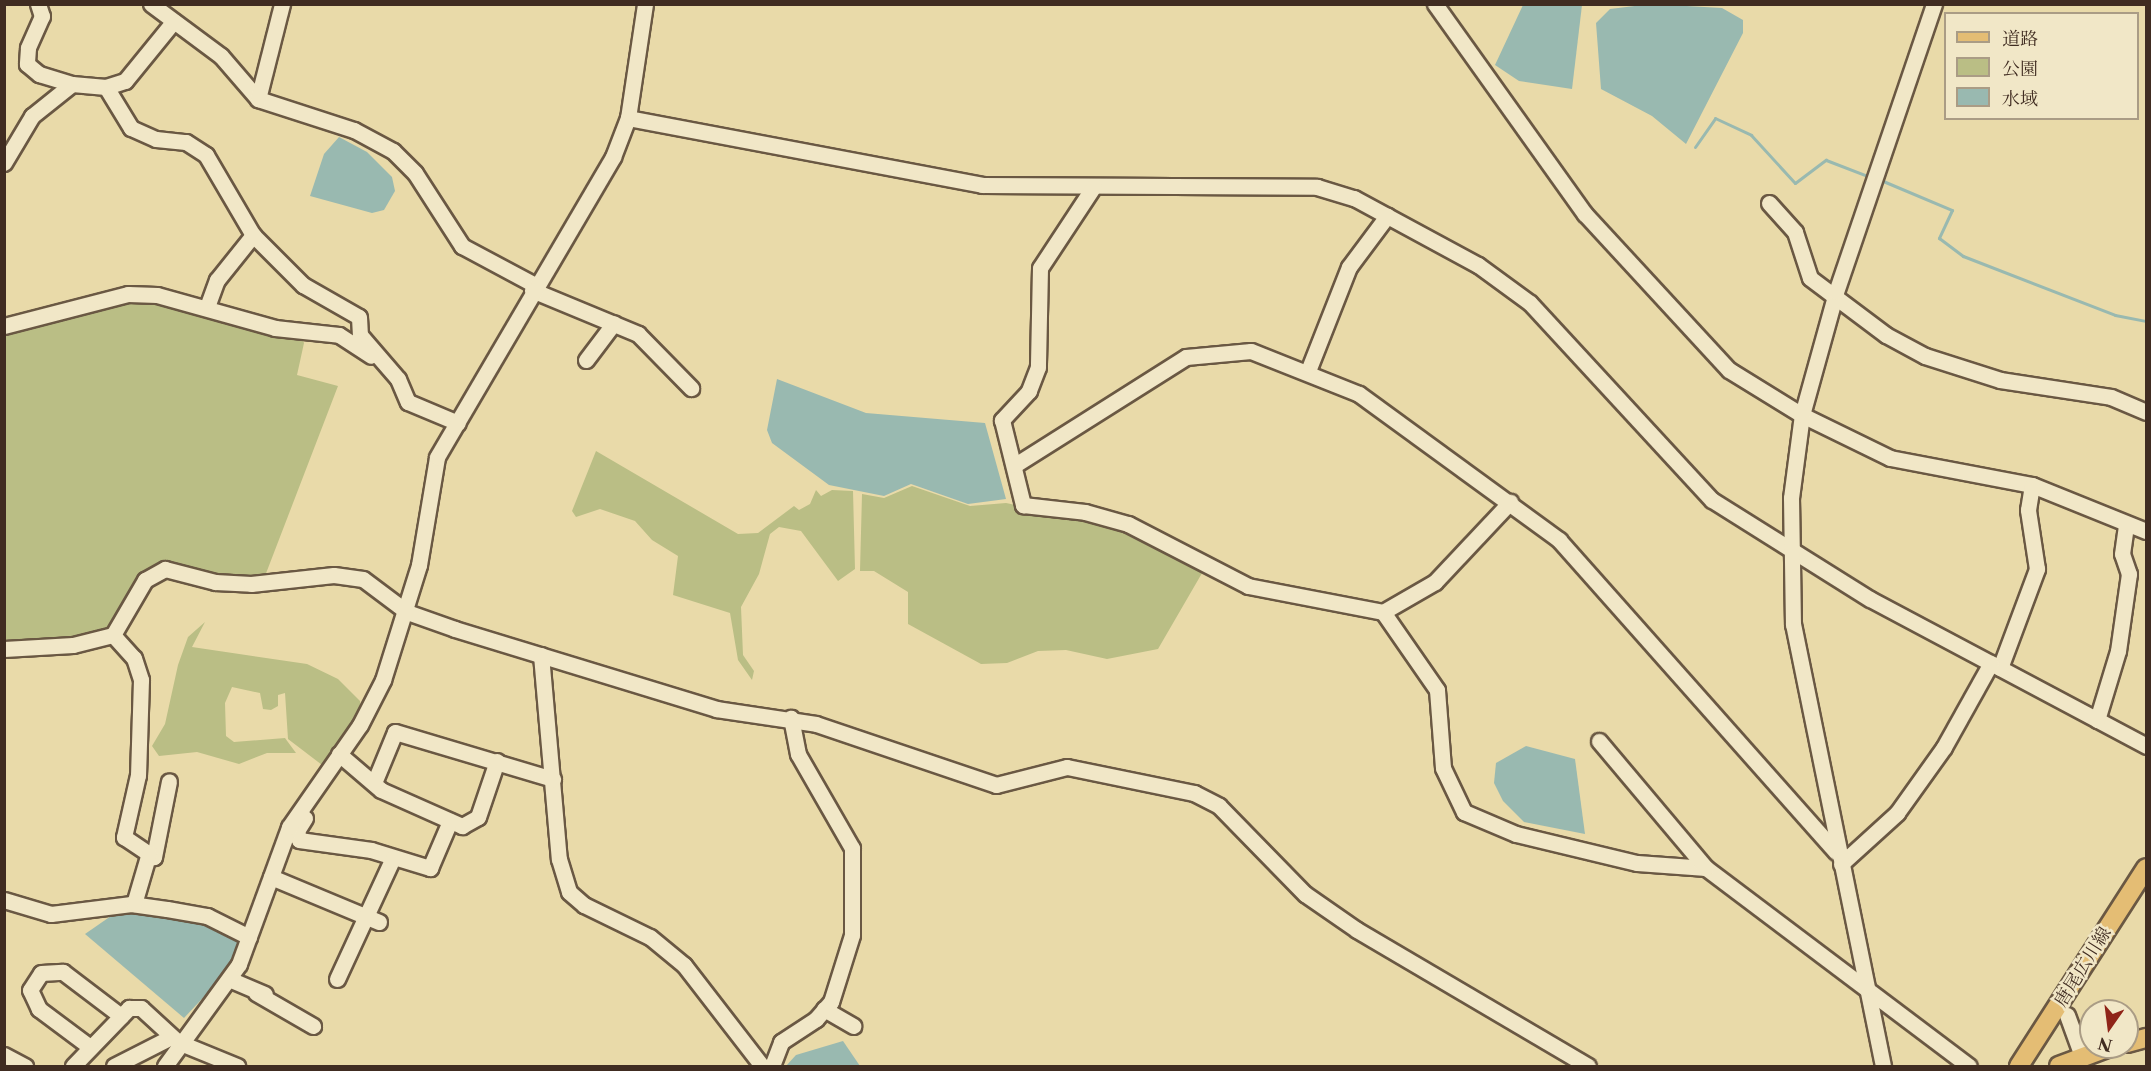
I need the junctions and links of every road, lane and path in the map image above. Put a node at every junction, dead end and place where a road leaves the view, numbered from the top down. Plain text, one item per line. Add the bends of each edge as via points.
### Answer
1 (38, 4) edge
2 (151, 4) edge
3 (282, 4) edge
4 (645, 4) edge
5 (1435, 4) edge
6 (1934, 4) edge
7 (174, 21) junction
8 (72, 84) junction
9 (105, 87) junction
10 (258, 99) junction
11 (628, 118) junction
12 (4, 163) edge
13 (1094, 186) junction
14 (1769, 203) dead end
15 (1387, 216) junction
16 (253, 235) junction
17 (534, 288) junction
18 (1836, 292) junction
19 (207, 307) junction
20 (614, 323) junction
21 (4, 326) edge
22 (586, 360) dead end
23 (387, 365) junction
24 (1308, 371) junction
25 (691, 388) dead end
26 (2146, 412) edge
27 (1802, 416) junction
28 (458, 423) junction
29 (1015, 465) junction
30 (2032, 485) junction
31 (1510, 502) junction
32 (2126, 524) junction
33 (2146, 531) edge
34 (1791, 550) junction
35 (407, 612) junction
36 (1383, 612) junction
37 (113, 635) junction
38 (4, 649) edge
39 (541, 655) junction
40 (1995, 665) junction
41 (791, 718) junction
42 (2097, 720) junction
43 (1599, 741) dead end
44 (2146, 746) edge
45 (339, 754) junction
46 (497, 761) junction
47 (327, 772) junction
48 (554, 779) junction
49 (169, 781) dead end
50 (374, 783) junction
51 (450, 822) junction
52 (149, 853) junction
53 (393, 858) junction
54 (1840, 859) junction
55 (1706, 868) junction
56 (2146, 868) edge
57 (271, 877) junction
58 (4, 900) edge
59 (134, 904) junction
60 (373, 919) junction
61 (249, 937) junction
62 (229, 979) junction
63 (337, 979) dead end
64 (1869, 991) junction
65 (824, 1010) junction
66 (2067, 1015) dead end
67 (121, 1016) junction
68 (313, 1026) dead end
69 (854, 1026) dead end
70 (175, 1039) junction
71 (90, 1047) junction
72 (2079, 1048) edge
73 (4, 1055) edge
74 (2079, 1057) edge
75 (25, 1066) edge
76 (73, 1066) edge
77 (114, 1066) edge
78 (165, 1066) edge
79 (237, 1066) edge
80 (762, 1066) edge
81 (772, 1066) edge
82 (1588, 1066) edge
83 (1883, 1066) edge
84 (1969, 1066) edge
85 (2019, 1066) edge
86 (2059, 1066) edge

1 - 8 street via 42,16 28,48 27,64 39,74
2 - 7 street
3 - 10 street
4 - 11 street
5 - 27 street via 1584,214 1662,303 1729,370
6 - 18 street
7 - 9 street via 142,65 125,81
7 - 10 street via 221,56
8 - 9 street
8 - 12 street via 32,116
9 - 16 street via 131,128 156,139 186,142 206,155
10 - 17 street via 354,130 393,151 415,173 462,246
11 - 13 street via 982,185
11 - 17 street via 596,189
13 - 15 street via 1317,187
13 - 29 street via 1040,268 1038,367 1029,392 1002,420
14 - 18 street via 1796,232 1810,278
15 - 24 street via 1349,267
15 - 34 street via 1478,265 1530,303 1712,500
16 - 19 street via 217,280
16 - 23 street via 303,285 359,317 360,335
17 - 20 street
17 - 28 street
18 - 26 street via 1886,335 1925,356 2000,380 2111,397
18 - 27 street
19 - 21 street via 128,294
19 - 23 street via 274,328 339,335
20 - 22 street
20 - 25 street via 654,346
23 - 28 street via 408,402
24 - 29 street via 1251,351 1186,357
24 - 31 street via 1359,394
27 - 30 street via 1890,458
27 - 34 street
28 - 35 street via 437,457
29 - 36 street via 1023,505 1084,512 1128,524 1248,586
30 - 32 street
30 - 40 street via 2028,510 2037,569
31 - 36 street via 1435,582
31 - 54 street via 1559,540
32 - 33 street
32 - 42 street via 2122,554 2128,574 2118,651
34 - 40 street
34 - 54 street via 1793,625
35 - 37 street via 363,579 334,574 215,582 165,569 145,580
35 - 39 street
35 - 45 street via 383,680
36 - 55 street via 1437,690 1443,768 1464,812 1488,825 1592,853 1668,869
37 - 38 street via 73,645
37 - 52 street via 134,658 141,680 138,775 124,837
39 - 41 street via 716,708
39 - 48 street
40 - 42 street
40 - 54 street via 1944,747 1896,813
41 - 65 street via 798,754 852,848 852,935
41 - 82 street via 996,785 1067,767 1194,792 1219,806 1305,894 1357,930
42 - 44 street
43 - 55 street
45 - 47 street
45 - 50 street
46 - 48 street
46 - 50 street via 395,732
46 - 51 street via 478,817 462,826
47 - 53 street via 332,775 297,831 299,840
47 - 57 street via 290,827
48 - 80 street via 561,876 569,892 584,905 652,939 684,965
49 - 52 street via 154,857
50 - 51 street
51 - 53 street via 430,868
52 - 59 street
53 - 60 street
54 - 64 street
55 - 64 street
56 - 85 main road, 唐尾広川線
57 - 60 street
57 - 61 street
58 - 59 street via 51,914
59 - 61 street via 207,916
60 - 63 street
61 - 62 street
62 - 68 street
62 - 70 street
64 - 83 street
64 - 84 street
65 - 69 street
65 - 81 street via 781,1042
66 - 72 street
67 - 70 street via 129,1008 141,1008
67 - 71 street
67 - 71 street via 63,972 41,973 30,990 39,1009
70 - 77 street
70 - 78 street
70 - 79 street
71 - 76 street
73 - 75 street
74 - 86 main road

